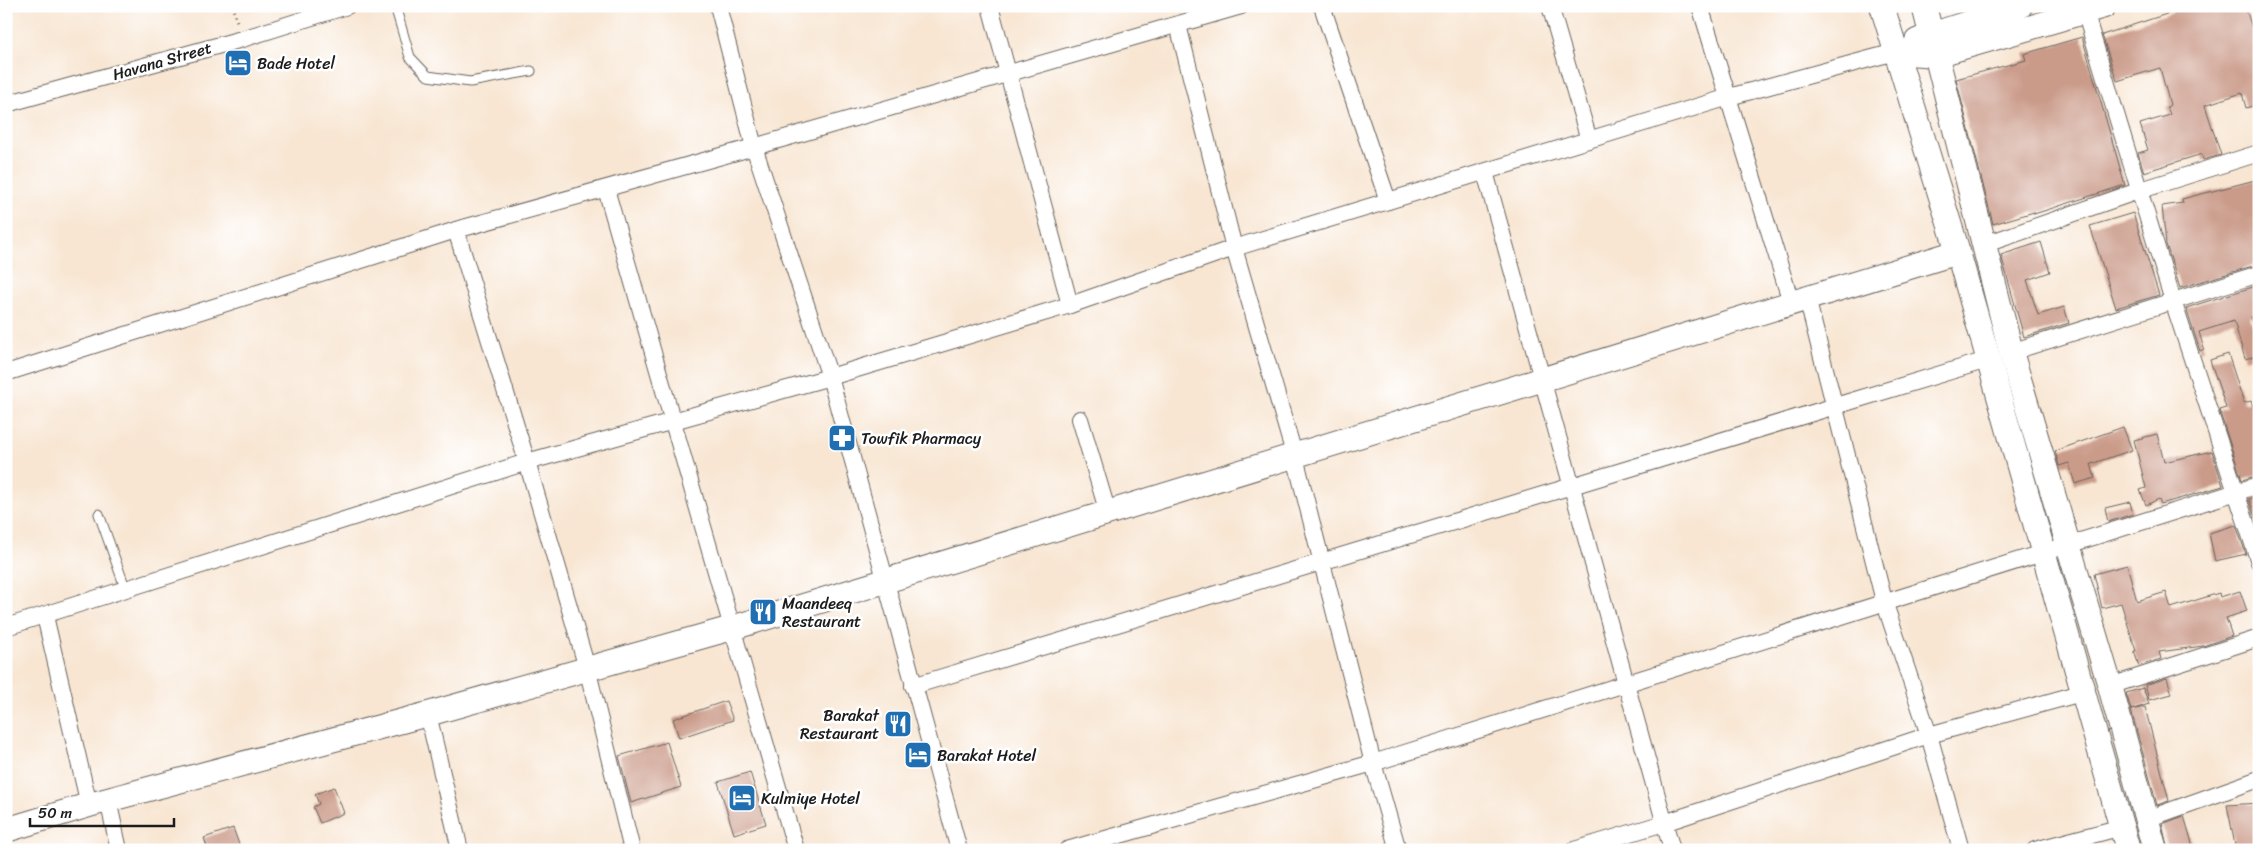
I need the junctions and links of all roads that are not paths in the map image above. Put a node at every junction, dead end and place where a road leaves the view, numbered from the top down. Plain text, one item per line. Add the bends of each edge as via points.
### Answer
1 (346, 6) edge
2 (394, 6) edge
3 (718, 6) edge
4 (990, 6) edge
5 (1241, 6) edge
6 (1322, 6) edge
7 (1550, 6) edge
8 (1700, 6) edge
9 (1882, 6) edge
10 (1924, 6) edge
11 (2020, 6) edge
12 (2095, 9) edge
13 (1178, 25) junction
14 (1933, 45) junction
15 (1895, 52) junction
16 (531, 71) dead end
17 (1008, 74) junction
18 (1729, 97) junction
19 (6, 104) edge
20 (1589, 140) junction
21 (754, 147) junction
22 (2259, 153) edge
23 (1485, 172) junction
24 (606, 189) junction
25 (2141, 190) junction
26 (1388, 201) junction
27 (456, 230) junction
28 (1983, 245) junction
29 (1234, 248) junction
30 (1958, 252) junction
31 (2259, 274) edge
32 (1799, 300) junction
33 (2173, 301) junction
34 (1070, 305) junction
35 (2011, 352) junction
36 (1987, 360) junction
37 (6, 373) edge
38 (830, 377) junction
39 (1543, 378) junction
40 (1834, 407) junction
41 (1080, 419) dead end
42 (672, 422) junction
43 (1295, 457) junction
44 (527, 462) junction
45 (2259, 485) edge
46 (1573, 486) junction
47 (2236, 492) junction
48 (1108, 513) junction
49 (99, 514) dead end
50 (2069, 546) junction
51 (2044, 553) junction
52 (1322, 562) junction
53 (2259, 562) edge
54 (886, 580) junction
55 (126, 590) junction
56 (1884, 601) junction
57 (45, 616) junction
58 (6, 627) edge
59 (732, 628) junction
60 (2259, 638) edge
61 (587, 668) junction
62 (1626, 682) junction
63 (914, 686) junction
64 (2110, 686) junction
65 (2085, 692) junction
66 (428, 714) junction
67 (1929, 735) junction
68 (1373, 763) junction
69 (2259, 779) edge
70 (99, 803) junction
71 (2147, 819) junction
72 (1664, 823) junction
73 (2122, 826) junction
74 (6, 830) edge
75 (119, 850) edge
76 (460, 850) edge
77 (632, 850) edge
78 (796, 850) edge
79 (959, 850) edge
80 (1067, 850) edge
81 (1398, 850) edge
82 (1574, 850) edge
83 (1672, 850) edge
84 (1961, 850) edge
85 (2035, 850) edge
86 (2128, 850) edge
87 (2155, 850) edge

1 - 19 street, Havana Street via 242,39
2 - 16 lane via 410,57 428,76 470,82
3 - 21 street
4 - 17 street
5 - 13 street
6 - 26 street
7 - 20 street
8 - 18 street
9 - 15 main road
10 - 14 main road
11 - 14 main road
12 - 14 main road
12 - 25 street
13 - 17 street
13 - 29 street
14 - 15 main road
14 - 28 main road
15 - 18 street
15 - 30 main road
17 - 21 street
17 - 34 street
18 - 20 street
18 - 32 street
20 - 23 street
21 - 24 street
21 - 38 street
22 - 25 street
23 - 26 street
23 - 39 street
24 - 27 street
24 - 42 street
25 - 28 street
25 - 33 street
26 - 29 street
27 - 37 street
27 - 44 street
28 - 35 main road
29 - 34 street
29 - 43 street
30 - 32 main road
30 - 36 main road
31 - 33 street
32 - 39 main road
32 - 40 street
33 - 35 street
33 - 47 street
34 - 38 street
35 - 50 main road
36 - 40 street
36 - 51 main road
38 - 42 street
38 - 54 street
39 - 43 main road
39 - 46 street
40 - 46 street
40 - 56 street
41 - 48 street
42 - 44 street
42 - 59 street
43 - 48 main road
43 - 52 street
44 - 55 street
44 - 61 street
45 - 47 street
46 - 52 street
46 - 62 street
47 - 50 street
47 - 53 street
48 - 54 main road
49 - 55 lane
50 - 51 street
50 - 64 main road
51 - 56 street
51 - 65 main road
52 - 63 street
52 - 68 street
54 - 59 main road
54 - 63 street
55 - 57 street
56 - 62 street
56 - 67 street
57 - 58 street
57 - 70 street
59 - 61 main road
59 - 78 street
60 - 64 street
61 - 66 main road
61 - 77 street
62 - 68 street
62 - 72 street
63 - 79 street
64 - 71 main road
65 - 67 street
65 - 73 main road
66 - 70 main road
66 - 76 street
67 - 72 street
67 - 84 street
68 - 80 street
68 - 81 street
69 - 71 street
70 - 74 main road
70 - 75 street
71 - 87 main road
72 - 82 street
72 - 83 street
73 - 85 street
73 - 86 main road

